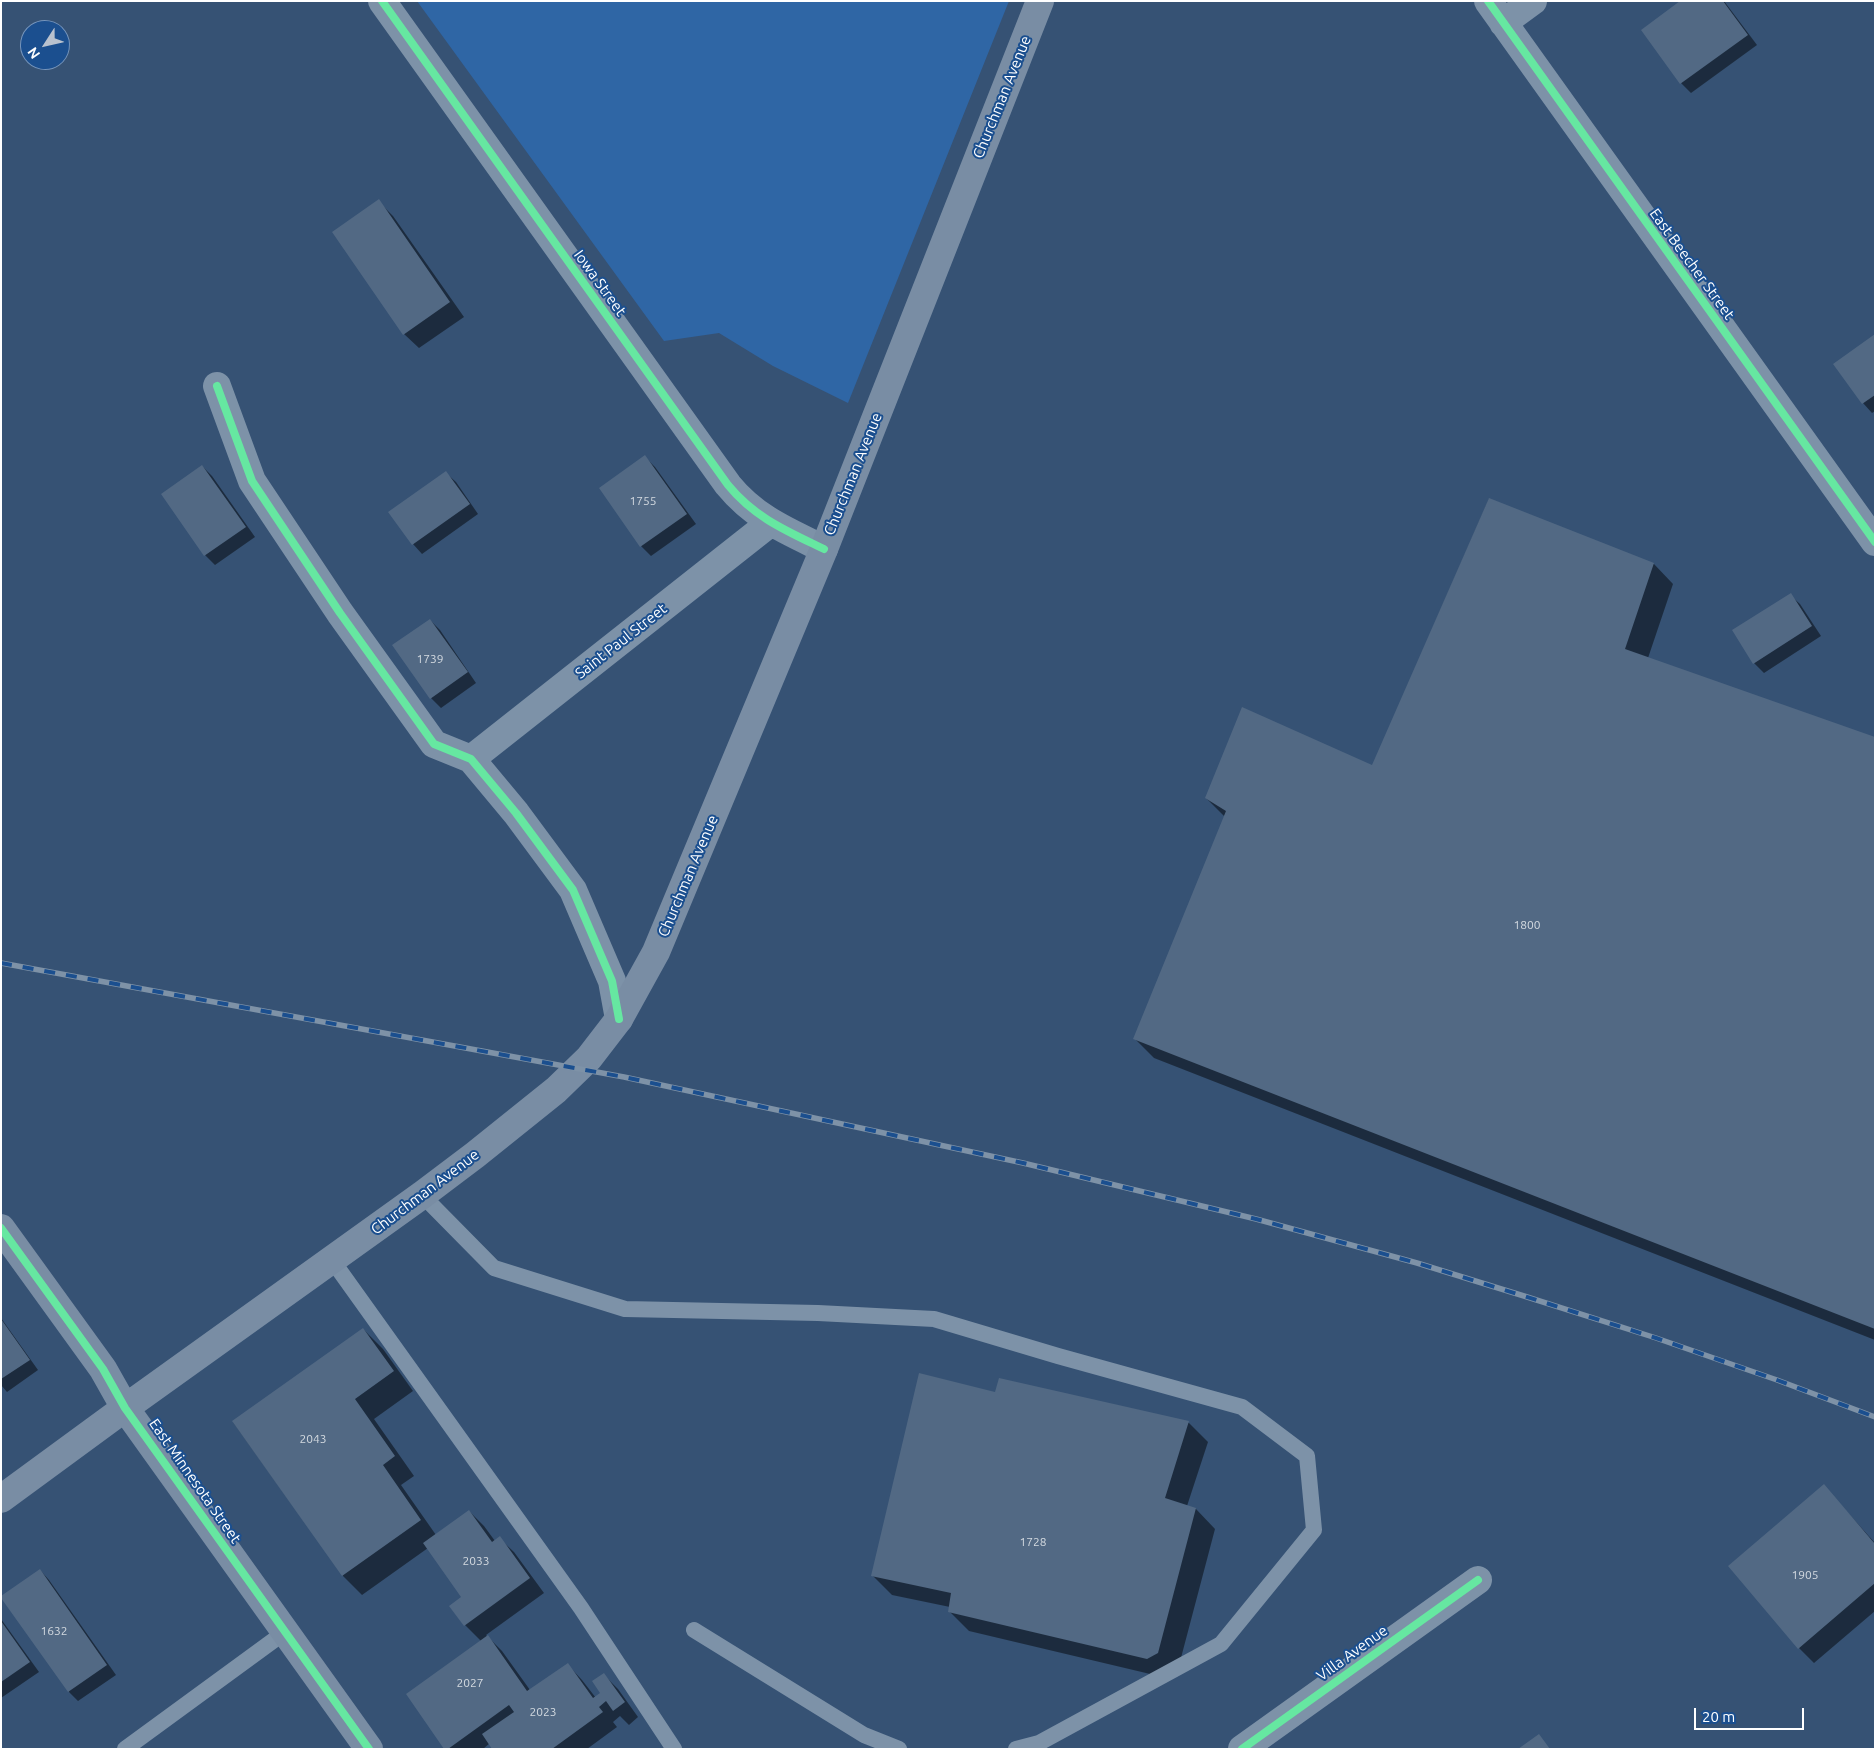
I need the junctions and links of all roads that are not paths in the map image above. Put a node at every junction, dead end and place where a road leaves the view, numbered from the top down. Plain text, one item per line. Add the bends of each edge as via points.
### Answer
1 (382, 1) edge
2 (1040, 1) edge
3 (1533, 1) edge
4 (1495, 12) edge
5 (217, 386) dead end
6 (770, 523) junction
7 (1875, 542) edge
8 (824, 549) junction
9 (471, 759) junction
10 (620, 1019) junction
11 (422, 1195) junction
12 (1, 1228) edge
13 (332, 1260) junction
14 (125, 1408) junction
15 (1, 1499) edge
16 (1478, 1580) dead end
17 (694, 1630) dead end
18 (285, 1632) junction
19 (125, 1749) edge
20 (369, 1749) edge
21 (674, 1749) edge
22 (898, 1749) edge
23 (1016, 1749) edge
24 (1242, 1749) edge

1 - 6 street, Iowa Street via 728,485
2 - 8 main road, Churchman Avenue
3 - 4 street
4 - 7 street, East Beecher Street
5 - 9 street via 252,481 340,613 434,744
6 - 8 street, Iowa Street
6 - 9 street, Saint Paul Street
8 - 10 main road, Churchman Avenue via 656,952
9 - 10 street via 573,890 612,981
10 - 11 main road, Churchman Avenue via 589,1058 556,1090
11 - 13 main road, Churchman Avenue
11 - 23 lane via 494,1268 625,1309 934,1319 1242,1407 1307,1456 1314,1530 1221,1644 1039,1743
12 - 14 main road, East Minnesota Street via 103,1369
13 - 14 main road, Churchman Avenue
13 - 21 lane via 581,1608
14 - 15 main road, Churchman Avenue
14 - 18 main road, East Minnesota Street
16 - 24 street, Villa Avenue
17 - 22 lane via 864,1735
18 - 19 lane
18 - 20 main road, East Minnesota Street

